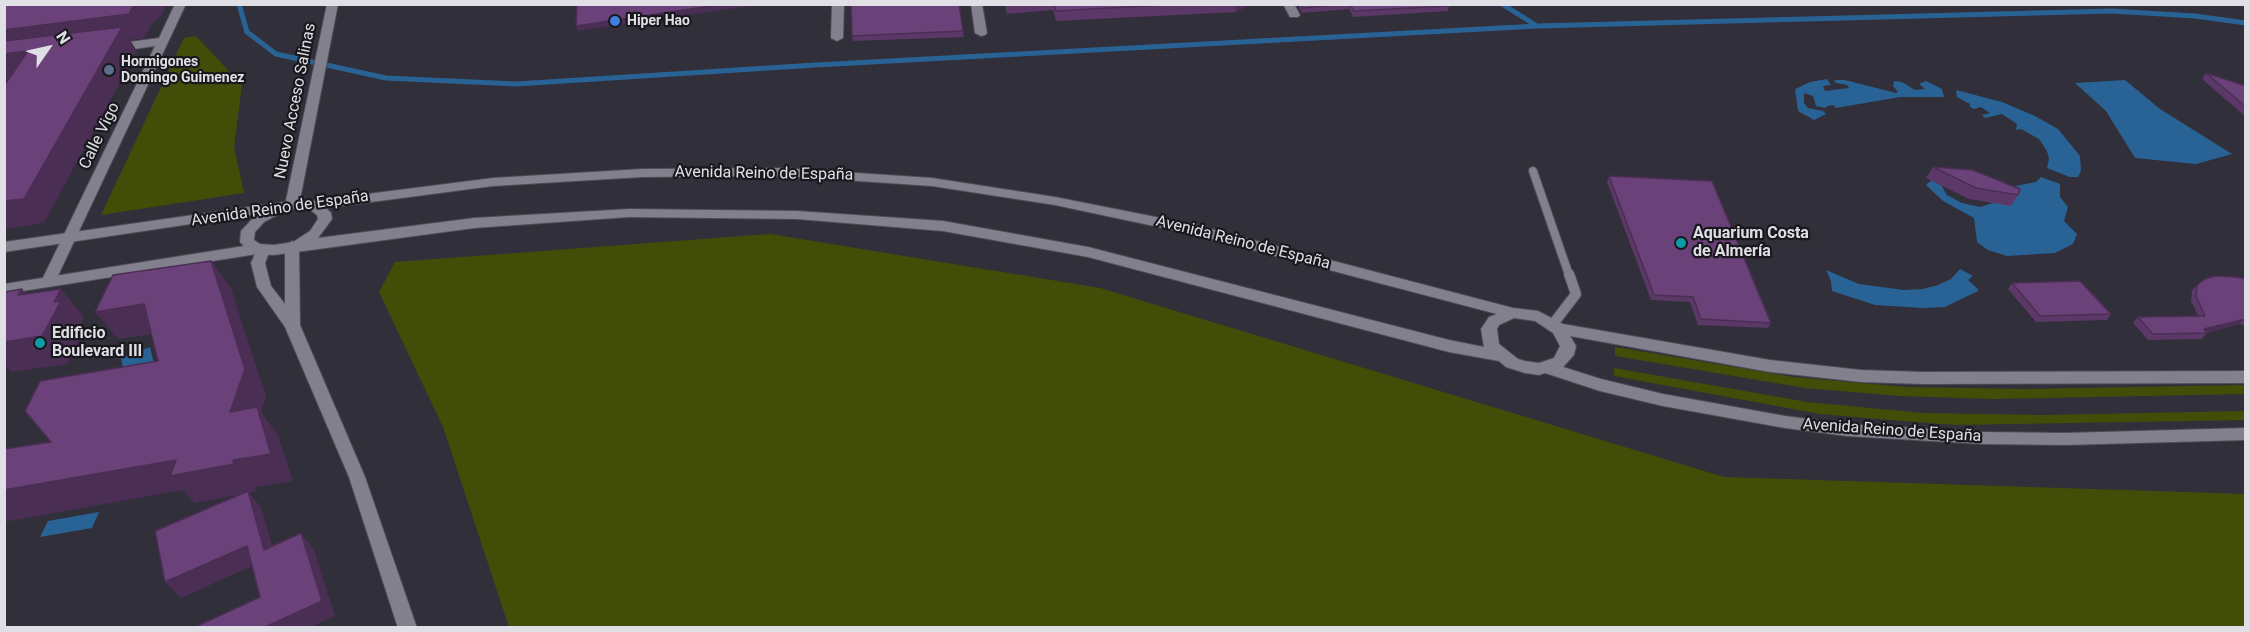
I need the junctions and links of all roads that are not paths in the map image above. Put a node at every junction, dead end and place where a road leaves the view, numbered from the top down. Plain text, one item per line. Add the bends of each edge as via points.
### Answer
1 (181, 4) edge
2 (838, 4) edge
3 (976, 4) edge
4 (332, 5) edge
5 (981, 33) dead end
6 (837, 38) dead end
7 (164, 41) junction
8 (107, 49) edge
9 (1533, 171) dead end
10 (292, 205) junction
11 (312, 205) junction
12 (277, 209) junction
13 (69, 238) junction
14 (293, 246) junction
15 (4, 248) edge
16 (260, 250) junction
17 (48, 282) junction
18 (4, 289) edge
19 (1513, 313) junction
20 (292, 325) junction
21 (1556, 327) junction
22 (1501, 356) junction
23 (1545, 367) junction
24 (2246, 377) edge
25 (2246, 434) edge
26 (408, 627) edge

1 - 7 street, Calle Vigo
2 - 6 street
3 - 5 street
4 - 10 street, Nuevo Acceso Salinas
7 - 8 street
7 - 13 street, Calle Vigo
9 - 21 lane via 1576,294
10 - 11 street, Avenida Reino de España
10 - 12 street, Avenida Reino de España
11 - 14 street via 324,213 322,226
11 - 19 street, Avenida Reino de España via 482,184 642,173 783,172 932,182 1196,230
12 - 13 street, Avenida Reino de España
12 - 16 street via 248,231 247,242
13 - 15 street, Avenida Reino de España
13 - 17 street, Calle Vigo
14 - 16 street
14 - 20 street
14 - 22 street via 474,223 618,213 735,212 874,220 994,234 1088,252 1449,346
16 - 17 street
16 - 20 street via 258,263 264,288
17 - 18 street
19 - 21 street via 1538,316
19 - 22 street via 1494,321 1489,329 1488,338
20 - 26 street via 357,477
21 - 23 street via 1568,346 1566,355 1560,362
21 - 24 street via 1770,366 1861,376
22 - 23 street via 1525,367
23 - 25 street, Avenida Reino de España via 1663,400 1847,430 1995,438

